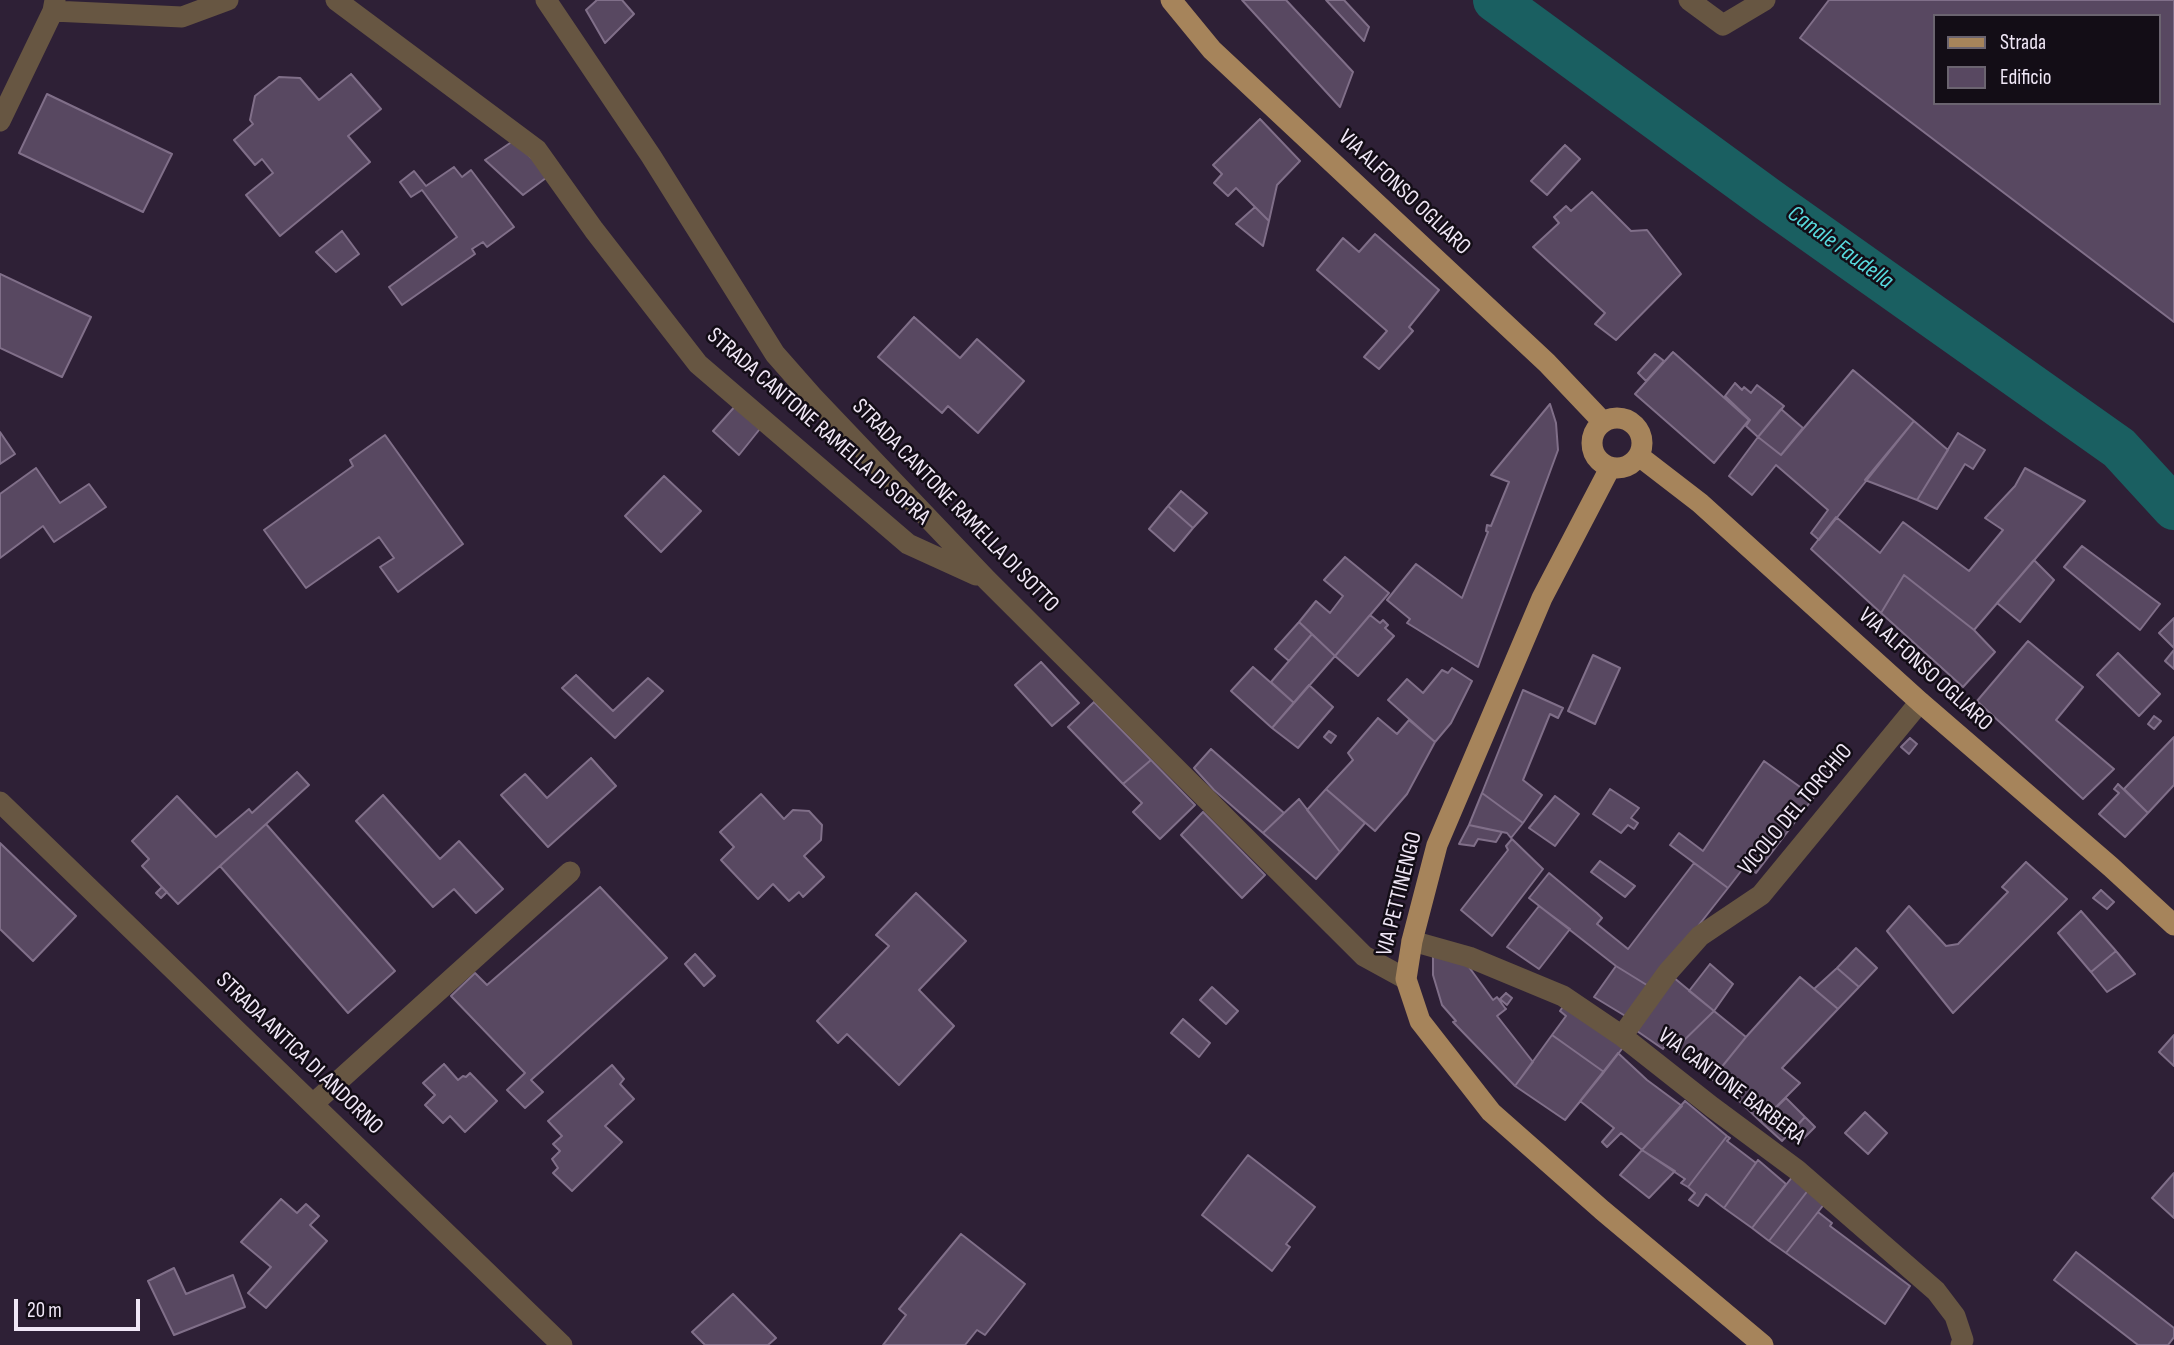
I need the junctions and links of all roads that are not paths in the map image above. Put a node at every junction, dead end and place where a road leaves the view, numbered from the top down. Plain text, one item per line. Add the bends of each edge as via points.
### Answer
1 (228, 0) edge
2 (336, 0) edge
3 (546, 0) edge
4 (1171, 0) edge
5 (1689, 0) edge
6 (1765, 0) edge
7 (54, 6) edge
8 (0, 121) edge
9 (1603, 422) junction
10 (1639, 456) junction
11 (1610, 468) junction
12 (987, 580) junction
13 (1920, 702) junction
14 (0, 802) edge
15 (570, 872) dead end
16 (2174, 925) edge
17 (1412, 941) junction
18 (1406, 979) junction
19 (1622, 1036) junction
20 (313, 1104) junction
21 (562, 1345) edge
22 (1763, 1345) edge
23 (1961, 1345) edge

1 - 7 street via 181,17
2 - 12 street, STRADA CANTONE RAMELLA DI SOPRA via 537,150 698,364 908,544
3 - 12 street, STRADA CANTONE RAMELLA DI SOTTO via 775,354
4 - 9 main road, VIA ALFONSO OGLIARO via 1212,50 1547,363
5 - 6 street via 1723,25
7 - 8 street
9 - 10 main road via 1619,419 1634,426 1642,440
9 - 11 main road via 1591,444 1597,460
10 - 11 main road via 1626,467
10 - 13 main road, VIA ALFONSO OGLIARO via 1700,502
11 - 17 main road, VIA PETTINENGO via 1542,598 1437,845
12 - 18 street, STRADA CANTONE RAMELLA DI SOTTO via 1364,956
13 - 16 main road, VIA ALFONSO OGLIARO
13 - 19 street, VICOLO DEL TORCHIO via 1761,895 1700,936
14 - 20 street, STRADA ANTICA DI ANDORNO
15 - 20 street
17 - 18 main road, VIA PETTINENGO
17 - 19 street, VIA CANTONE BARBERA via 1469,957 1563,996
18 - 22 main road, VIA PETTINENGO via 1420,1021 1492,1112
19 - 23 street, VIA CANTONE BARBERA via 1797,1170 1936,1291 1955,1315
20 - 21 street, STRADA ANTICA DI ANDORNO

